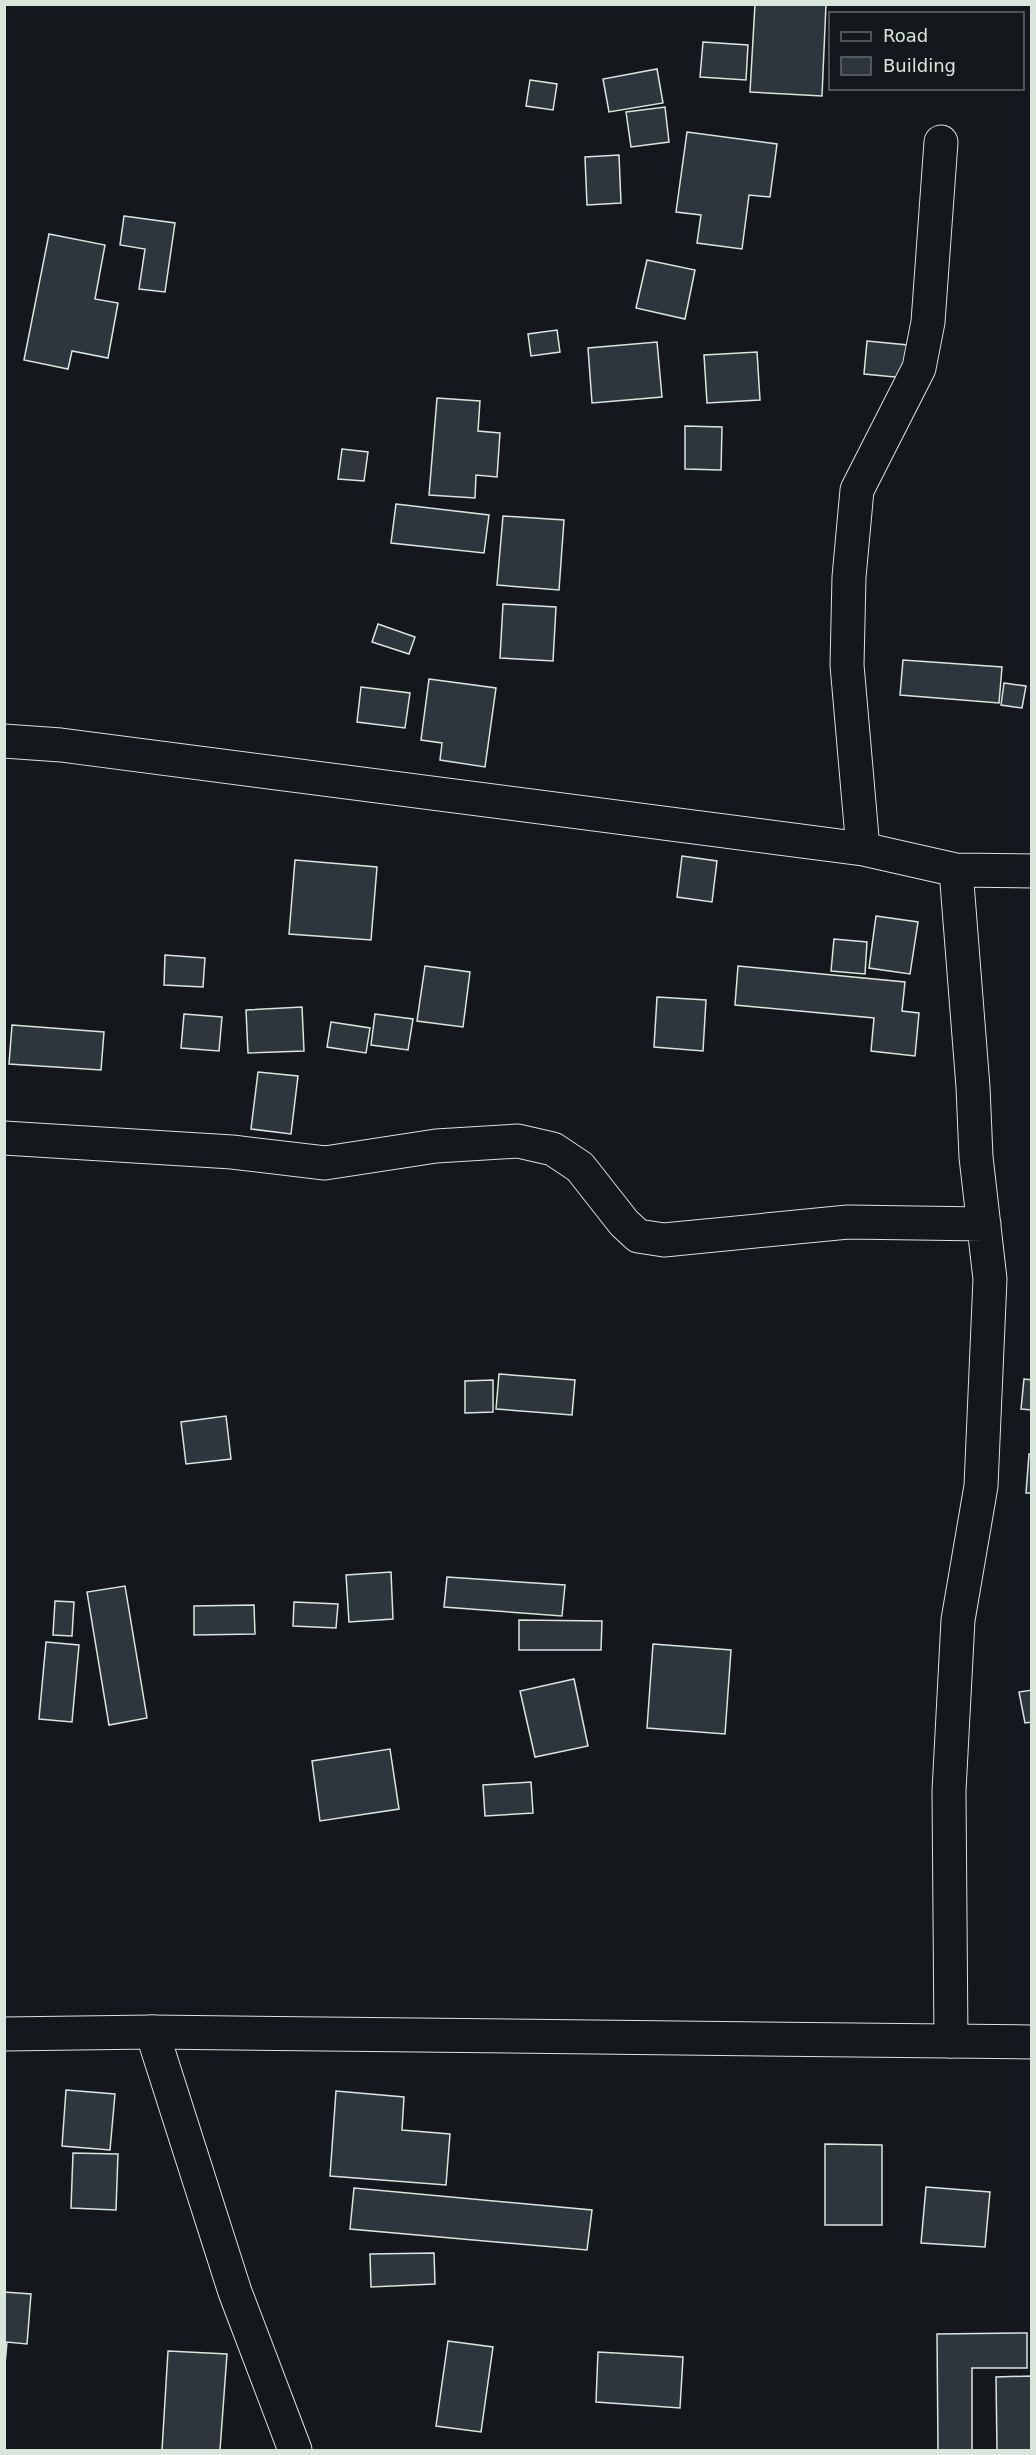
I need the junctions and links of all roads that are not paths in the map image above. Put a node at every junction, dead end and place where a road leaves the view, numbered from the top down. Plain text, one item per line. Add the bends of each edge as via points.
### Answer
1 (941, 142) dead end
2 (5, 743) edge
3 (863, 849) junction
4 (956, 870) junction
5 (1032, 871) edge
6 (4, 1138) edge
7 (984, 1224) junction
8 (152, 2032) junction
9 (4, 2034) edge
10 (951, 2041) junction
11 (1032, 2042) edge
12 (294, 2451) edge

1 - 3 street via 928,322 919,368 857,490 849,577 847,665
2 - 3 street via 62,745
3 - 4 street
4 - 5 street
4 - 7 street
6 - 7 street via 232,1152 325,1163 425,1147 518,1141 553,1149 580,1167 624,1223 639,1236 664,1240 848,1222
7 - 10 street via 990,1279 981,1486 958,1620 949,1791
8 - 9 street
8 - 10 street
8 - 12 street via 235,2292
10 - 11 street

